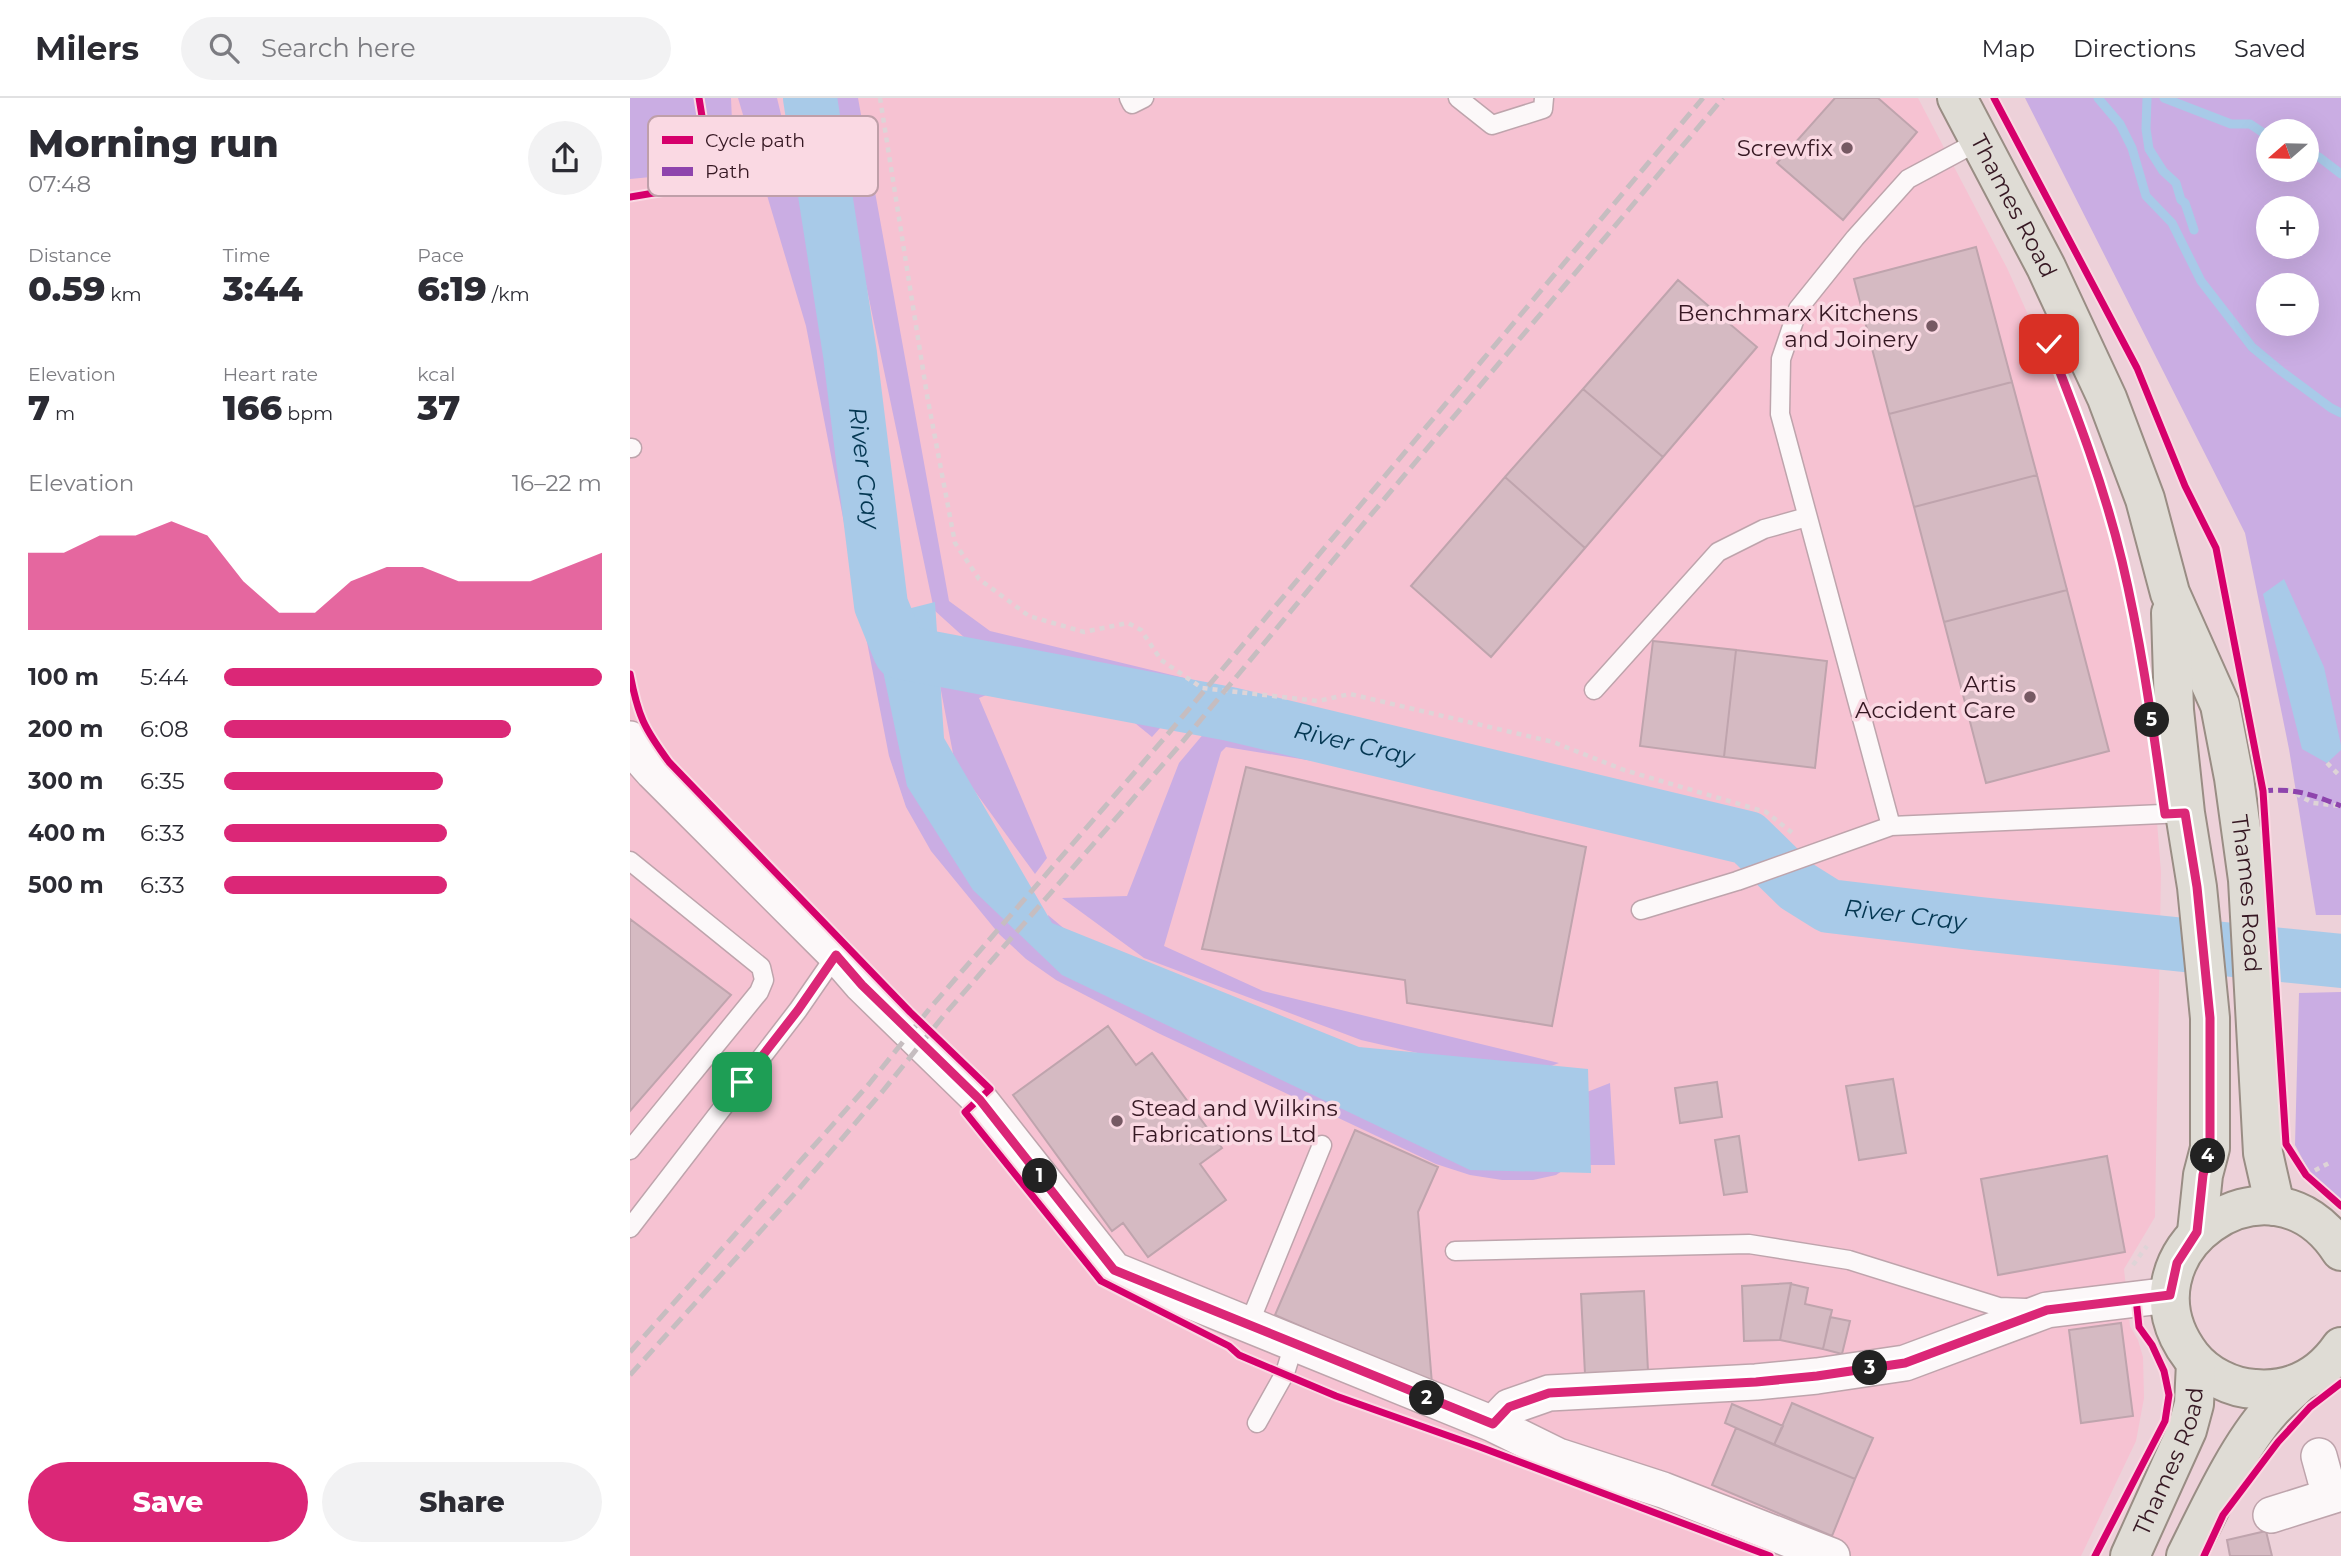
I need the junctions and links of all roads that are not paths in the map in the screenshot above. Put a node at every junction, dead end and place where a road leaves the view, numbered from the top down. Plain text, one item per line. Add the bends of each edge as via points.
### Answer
1 (1129, 98) edge
2 (1144, 98) edge
3 (1458, 98) edge
4 (1544, 98) edge
5 (1957, 98) edge
6 (1979, 141) junction
7 (1807, 517) junction
8 (2171, 593) junction
9 (1594, 690) dead end
10 (630, 739) edge
11 (2185, 813) junction
12 (1891, 826) junction
13 (630, 862) edge
14 (1641, 911) dead end
15 (836, 955) junction
16 (1322, 1145) dead end
17 (630, 1150) edge
18 (2275, 1206) junction
19 (630, 1228) edge
20 (2197, 1232) junction
21 (1455, 1251) dead end
22 (2341, 1251) edge
23 (2170, 1295) junction
24 (2047, 1310) junction
25 (1249, 1324) junction
26 (1294, 1345) junction
27 (2341, 1347) edge
28 (2196, 1363) junction
29 (2299, 1383) junction
30 (1257, 1423) dead end
31 (1493, 1424) junction
32 (2319, 1456) dead end
33 (2335, 1495) edge
34 (2271, 1515) dead end
35 (1832, 1556) edge
36 (2130, 1556) edge
37 (2186, 1556) edge

1 - 2 lane via 1132,104
3 - 4 lane via 1492,125 1543,109
5 - 6 main road, Thames Road
6 - 7 lane via 1908,179 1798,309 1781,359 1780,414
6 - 8 main road, Thames Road via 2046,267 2107,398 2145,499
7 - 9 lane via 1764,529 1718,552
7 - 12 lane
8 - 11 main road, Thames Road via 2174,710
8 - 18 main road, Thames Road via 2220,705 2234,778 2248,880 2263,1153
10 - 15 street via 653,772
11 - 12 lane
11 - 20 main road, Thames Road via 2210,1018 2210,1149
12 - 14 lane
13 - 17 lane via 761,967 764,980 759,992
15 - 19 lane
15 - 25 street via 980,1100 1114,1270
16 - 25 lane
18 - 20 main road via 2226,1213
18 - 22 main road via 2303,1214
20 - 23 main road via 2177,1263
21 - 24 lane via 1749,1244 1849,1259 1999,1307
23 - 24 street
23 - 28 main road via 2178,1334
24 - 31 street via 1905,1363 1756,1382 1549,1393 1509,1407
25 - 26 street
26 - 30 lane via 1285,1373
26 - 31 street
27 - 29 main road via 2314,1375
28 - 29 main road via 2245,1389 2270,1390
28 - 36 main road, Thames Road via 2187,1430
29 - 37 main road via 2270,1410 2247,1444
31 - 35 street via 1558,1456 1663,1490
32 - 33 street
33 - 34 street

